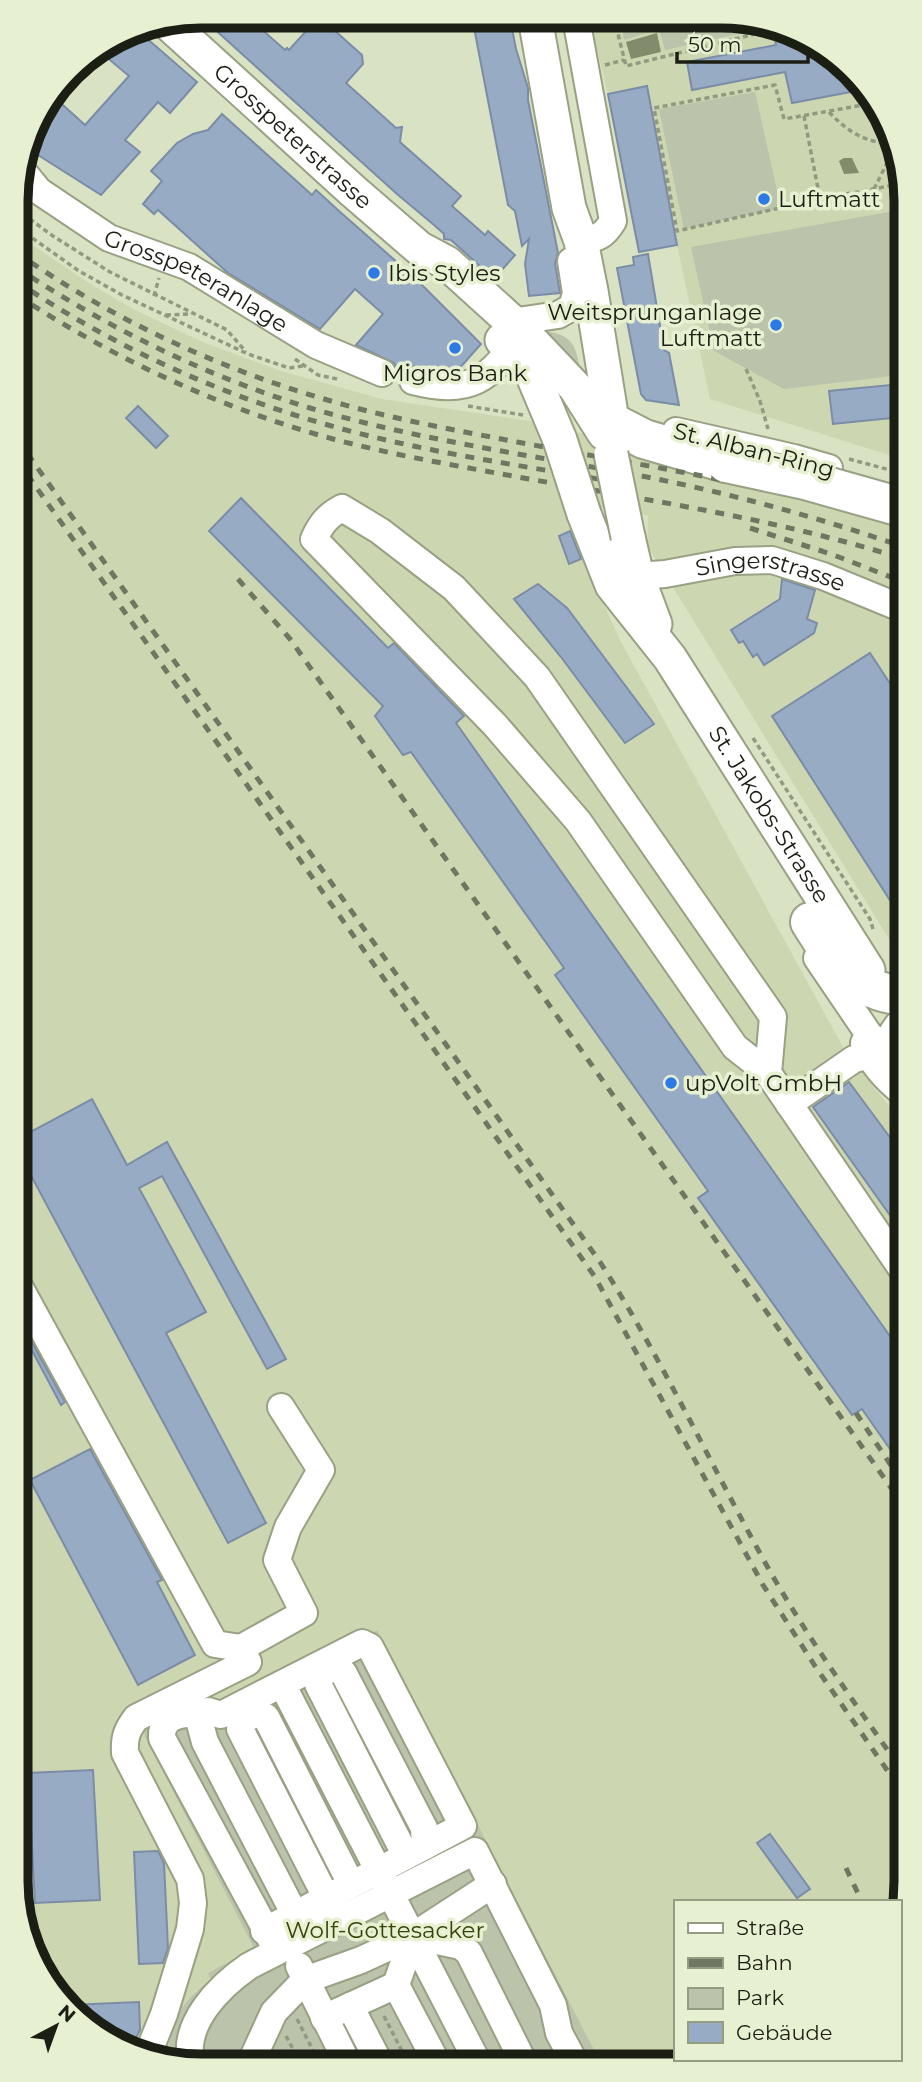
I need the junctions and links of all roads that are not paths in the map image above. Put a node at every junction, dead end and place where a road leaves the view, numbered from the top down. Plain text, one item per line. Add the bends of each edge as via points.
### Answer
1 (537, 28) edge
2 (578, 28) edge
3 (175, 30) edge
4 (29, 179) edge
5 (569, 208) junction
6 (581, 241) junction
7 (528, 335) junction
8 (382, 373) dead end
9 (413, 381) dead end
10 (610, 432) junction
11 (560, 440) joint
12 (894, 488) edge
13 (894, 505) edge
14 (584, 514) junction
15 (625, 580) junction
16 (894, 605) edge
17 (818, 935) junction
18 (868, 970) dead end
19 (894, 994) edge
20 (894, 1047) edge
21 (894, 1048) edge
22 (894, 1052) edge
23 (768, 1073) junction
24 (894, 1087) edge
25 (789, 1104) junction
26 (894, 1257) edge
27 (28, 1303) edge
28 (281, 1407) dead end
29 (241, 1648) junction
30 (282, 1684) junction
31 (197, 1713) junction
32 (410, 1724) junction
33 (378, 1741) junction
34 (354, 1755) junction
35 (327, 1769) junction
36 (300, 1783) junction
37 (275, 1796) junction
38 (242, 1814) junction
39 (211, 1829) junction
40 (415, 1851) junction
41 (385, 1882) junction
42 (351, 1884) junction
43 (493, 1884) junction
44 (326, 1897) junction
45 (294, 1913) junction
46 (413, 1936) junction
47 (278, 1942) junction
48 (305, 1980) junction
49 (396, 1985) junction
50 (350, 2006) junction
51 (324, 2018) junction
52 (151, 2046) edge
53 (191, 2054) edge
54 (255, 2054) edge
55 (343, 2054) edge
56 (388, 2054) edge
57 (433, 2054) edge
58 (473, 2054) edge
59 (520, 2054) edge
60 (570, 2054) edge

1 - 5 main road, St. Jakobs-Strasse
2 - 6 street via 614,221 606,234
3 - 7 main road, Grosspeterstrasse via 419,248 437,274
4 - 8 street, Grosspeteranlage via 39,191 109,238 189,267 316,345
5 - 6 main road, St. Jakobs-Strasse
5 - 7 street, St. Jakobs-Strasse via 568,242 576,293 572,307
6 - 10 main road, St. Jakobs-Strasse
7 - 9 street via 487,376 467,385
7 - 10 main road, Grosspeterstrasse via 575,387 604,433
7 - 10 street, St. Jakobs-Strasse via 579,327 586,338
7 - 11 main road, Grosspeterstrasse
10 - 12 street, St. Alban-Ring via 629,420 794,458
10 - 13 highway, bridge via 636,445 805,480
10 - 14 main road via 600,476 587,495
10 - 15 main road, St. Jakobs-Strasse, bridge via 628,537
11 - 14 main road, St. Jakobs-Strasse, bridge
14 - 15 main road, St. Jakobs-Strasse
15 - 16 street, Singerstrasse via 735,561 772,560
15 - 17 main road via 655,672
15 - 18 main road, St. Jakobs-Strasse via 670,659
17 - 19 highway via 848,974 866,988
17 - 20 street, St. Jakobs-Strasse via 813,951 852,1012 870,1035
21 - 25 street via 854,1059
22 - 24 street, St. Jakobs-Strasse via 886,1080
23 - 23 street via 773,1017 537,677 454,588 342,508 331,514 314,539 495,725 578,821 735,1047
23 - 25 street
25 - 26 street
27 - 29 street via 215,1644
28 - 29 street via 321,1470 295,1513 277,1560 304,1612
29 - 52 street via 248,1662 136,1718 124,1739 125,1752 190,1879 193,1903 190,1928
30 - 31 street via 220,1714
30 - 32 street via 362,1643 370,1647
30 - 35 street
31 - 38 street via 205,1742
31 - 39 street via 167,1720 162,1738
32 - 33 street
32 - 40 street via 463,1826
33 - 34 street
33 - 34 street via 343,1672 327,1670 318,1684
33 - 40 street via 424,1828
34 - 35 street
34 - 40 street
35 - 36 street
35 - 41 street
36 - 37 street
36 - 37 street via 266,1717 257,1713 245,1719 240,1729
36 - 42 street
37 - 38 street
37 - 44 street
38 - 39 street
38 - 45 street
39 - 47 street
40 - 41 street
41 - 42 street
41 - 43 street via 475,1851
41 - 46 street
41 - 47 street
42 - 44 street
43 - 46 street
43 - 60 street via 553,2005 559,2033
44 - 45 street
45 - 47 street
46 - 48 street
46 - 49 street
46 - 58 street
46 - 59 street via 470,1952
47 - 48 street
47 - 53 street via 235,1976 197,2020
48 - 51 street
48 - 54 street via 274,2012
49 - 50 street
49 - 57 street
50 - 51 street
50 - 56 street
51 - 55 street

